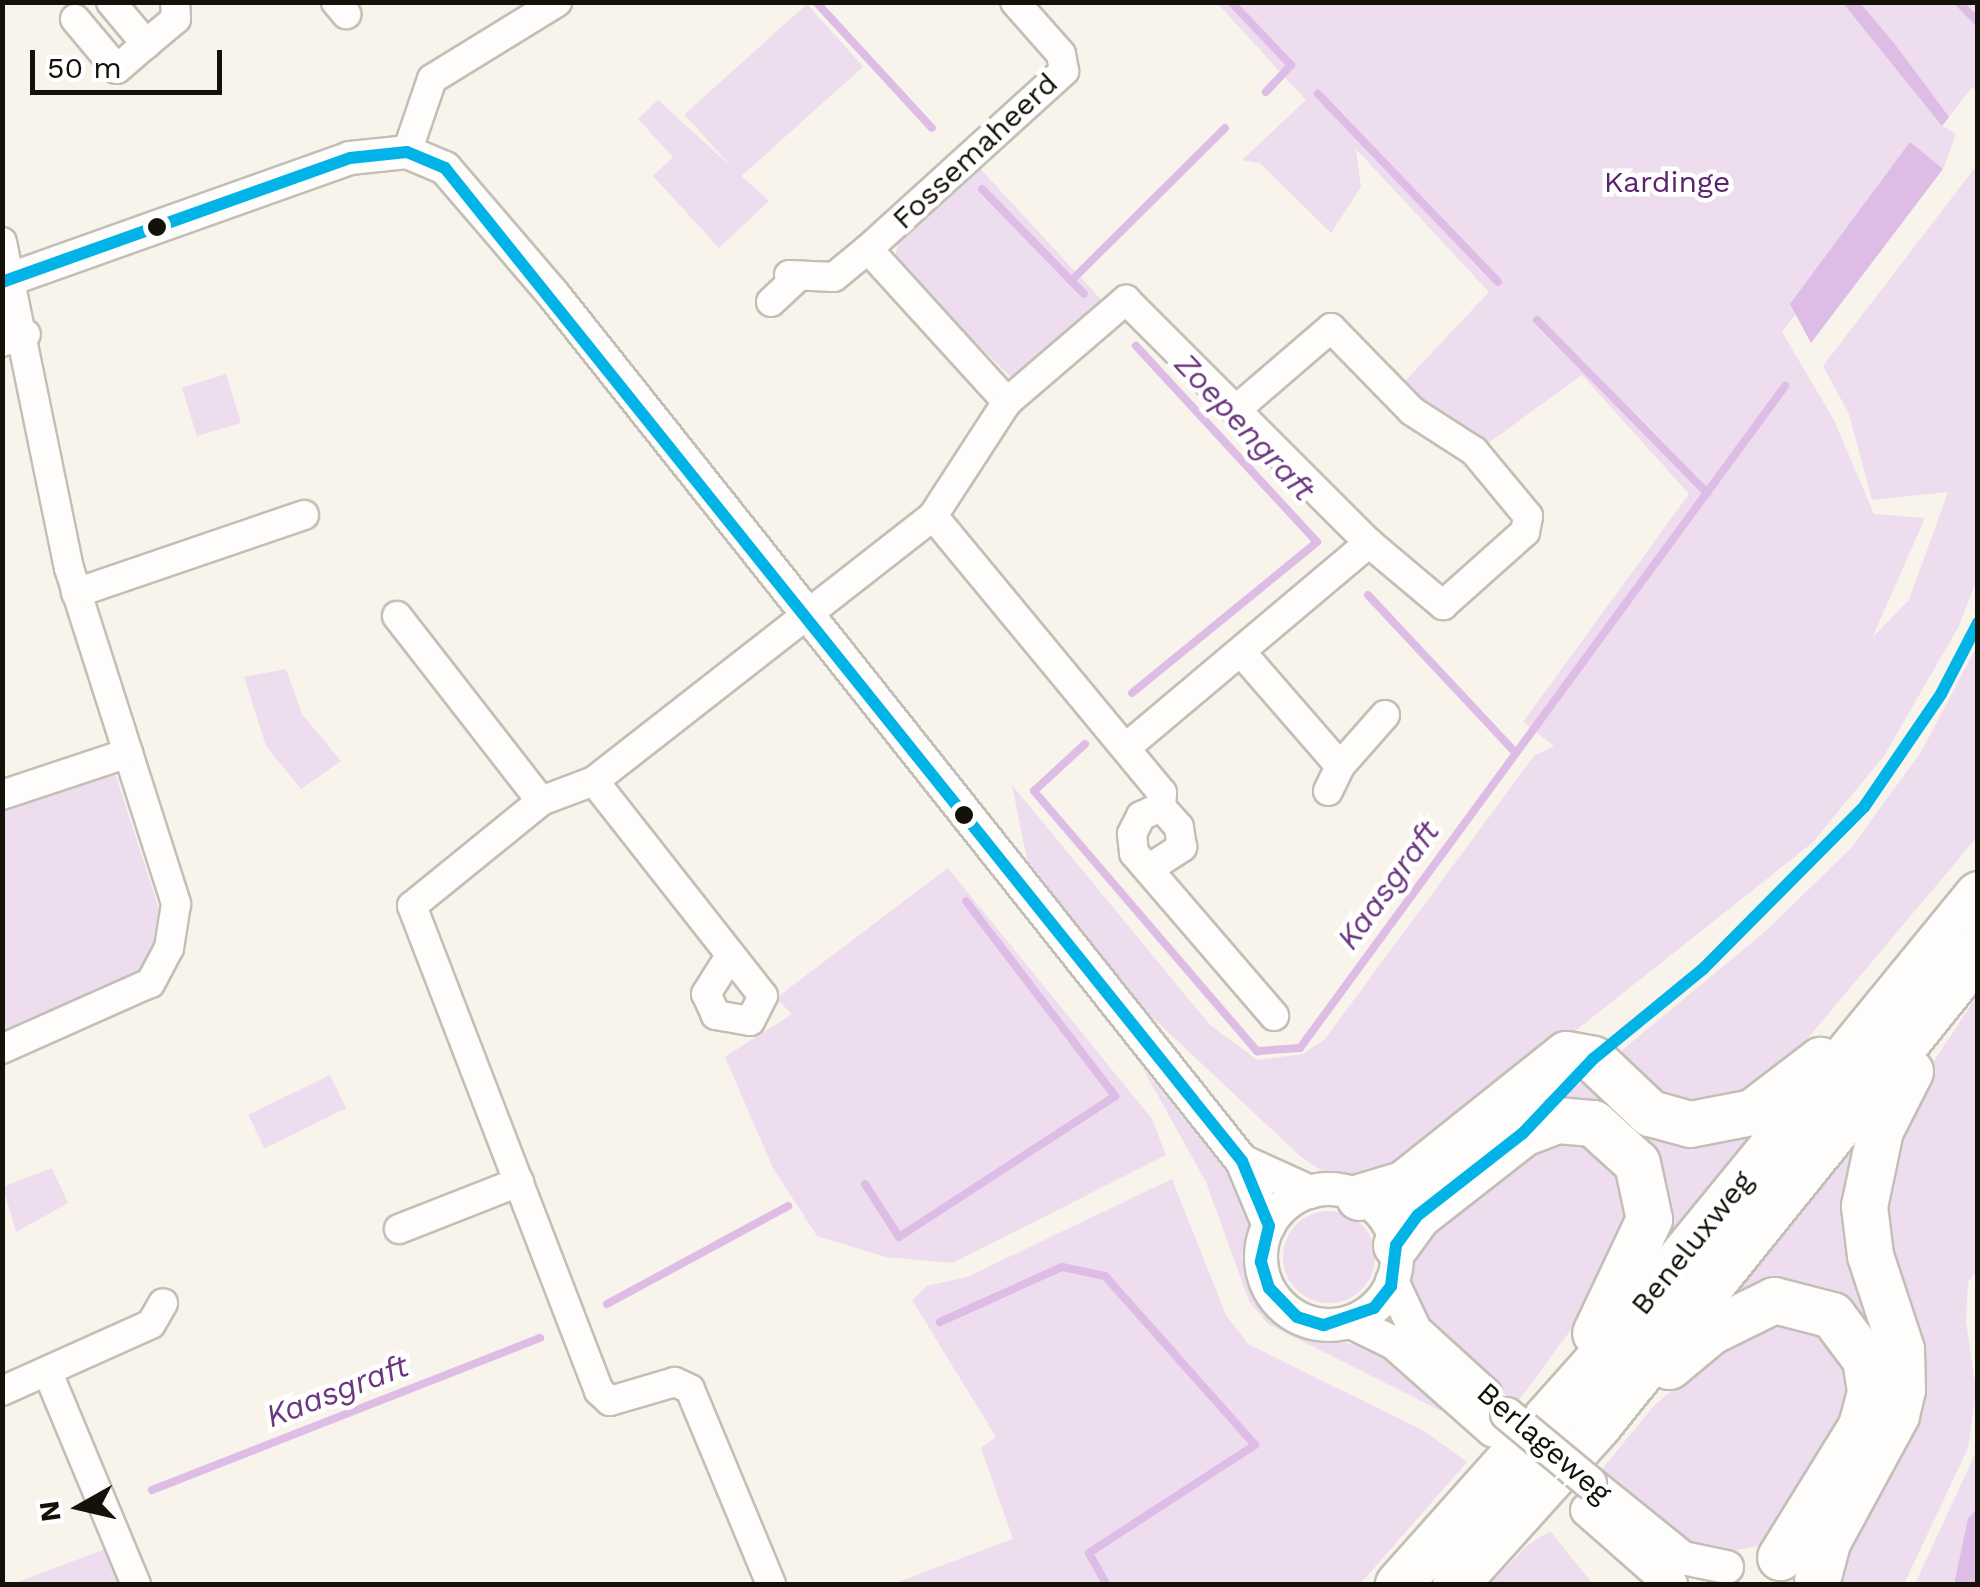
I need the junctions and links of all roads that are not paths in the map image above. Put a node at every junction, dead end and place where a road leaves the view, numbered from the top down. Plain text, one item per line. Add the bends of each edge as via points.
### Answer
1 (110, 2) edge
2 (175, 2) edge
3 (557, 2) edge
4 (1015, 2) edge
5 (75, 19) dead end
6 (146, 44) junction
7 (407, 152) junction
8 (2, 242) edge
9 (868, 249) junction
10 (9, 279) edge
11 (771, 302) dead end
12 (14, 338) edge
13 (1007, 402) junction
14 (1238, 407) junction
15 (304, 515) dead end
16 (933, 516) junction
17 (1369, 542) junction
18 (76, 593) junction
19 (809, 613) junction
20 (397, 616) dead end
21 (1241, 652) junction
22 (1385, 715) dead end
23 (1129, 745) junction
24 (128, 753) junction
25 (594, 781) junction
26 (2, 795) edge
27 (542, 802) junction
28 (1978, 894) edge
29 (1978, 954) edge
30 (730, 956) dead end
31 (1947, 998) junction
32 (1883, 1012) junction
33 (1274, 1016) dead end
34 (2, 1050) edge
35 (1242, 1161) junction
36 (519, 1182) junction
37 (1310, 1192) junction
38 (1359, 1197) junction
39 (1269, 1226) junction
40 (400, 1229) dead end
41 (1394, 1263) junction
42 (162, 1302) dead end
43 (1350, 1322) junction
44 (48, 1373) junction
45 (2, 1391) edge
46 (1561, 1400) junction
47 (1500, 1422) junction
48 (1598, 1425) junction
49 (1583, 1492) junction
50 (1805, 1574) edge
51 (1718, 1576) edge
52 (136, 1584) edge
53 (771, 1584) edge
54 (1398, 1584) edge
55 (1454, 1584) edge
56 (1671, 1584) edge

1 - 6 street
2 - 6 street via 176,19
3 - 7 street via 432,78
4 - 9 street, Fossemaheerd via 1061,54 1064,71
5 - 6 street via 117,69
7 - 10 street via 280,178
7 - 19 street via 457,182
8 - 10 street
9 - 11 street, Fossemaheerd via 834,276 792,277
9 - 13 street, Fossemaheerd
10 - 12 street
12 - 18 street
13 - 14 street via 1126,300
13 - 16 street
14 - 17 street
14 - 17 street via 1331,328 1412,411 1474,452 1528,516 1526,532 1443,606
15 - 18 street
16 - 19 street
16 - 23 street
17 - 21 street
18 - 24 street
19 - 25 street
19 - 35 street
20 - 27 street
21 - 22 street via 1334,778
21 - 23 street
23 - 33 street via 1162,793 1161,807 1141,816 1132,834 1134,854 1153,866 1164,893
24 - 26 street
24 - 34 street via 176,904 169,948 150,983 130,997
25 - 27 street
25 - 30 street
27 - 36 street via 412,906
28 - 32 highway, Beneluxweg
29 - 31 highway, Beneluxweg
31 - 48 highway, Beneluxweg
31 - 50 highway via 1869,1166 1870,1255 1890,1300 1902,1390
32 - 38 highway via 1752,1112 1711,1124 1650,1113 1592,1058 1566,1054 1403,1184
32 - 46 highway, Beneluxweg
35 - 37 street
35 - 39 street
36 - 40 street
36 - 53 street via 582,1350 610,1401 675,1382 690,1388
37 - 38 street
37 - 39 street
38 - 41 street via 1386,1220
39 - 43 street via 1262,1262 1276,1300 1310,1322
41 - 43 street via 1374,1308
41 - 46 highway via 1418,1215 1541,1123 1593,1123 1619,1140 1648,1192 1648,1219
41 - 47 street, Berlageweg via 1415,1330
42 - 44 street via 151,1324
43 - 47 street, Berlageweg via 1394,1342
44 - 45 street
44 - 52 street
46 - 54 highway, Beneluxweg
47 - 49 street, Berlageweg
48 - 50 highway via 1754,1304 1804,1302 1832,1315 1864,1359 1870,1392
48 - 55 highway, Beneluxweg
49 - 51 street, Berlageweg
49 - 56 street, Berlageweg
50 - 51 street

